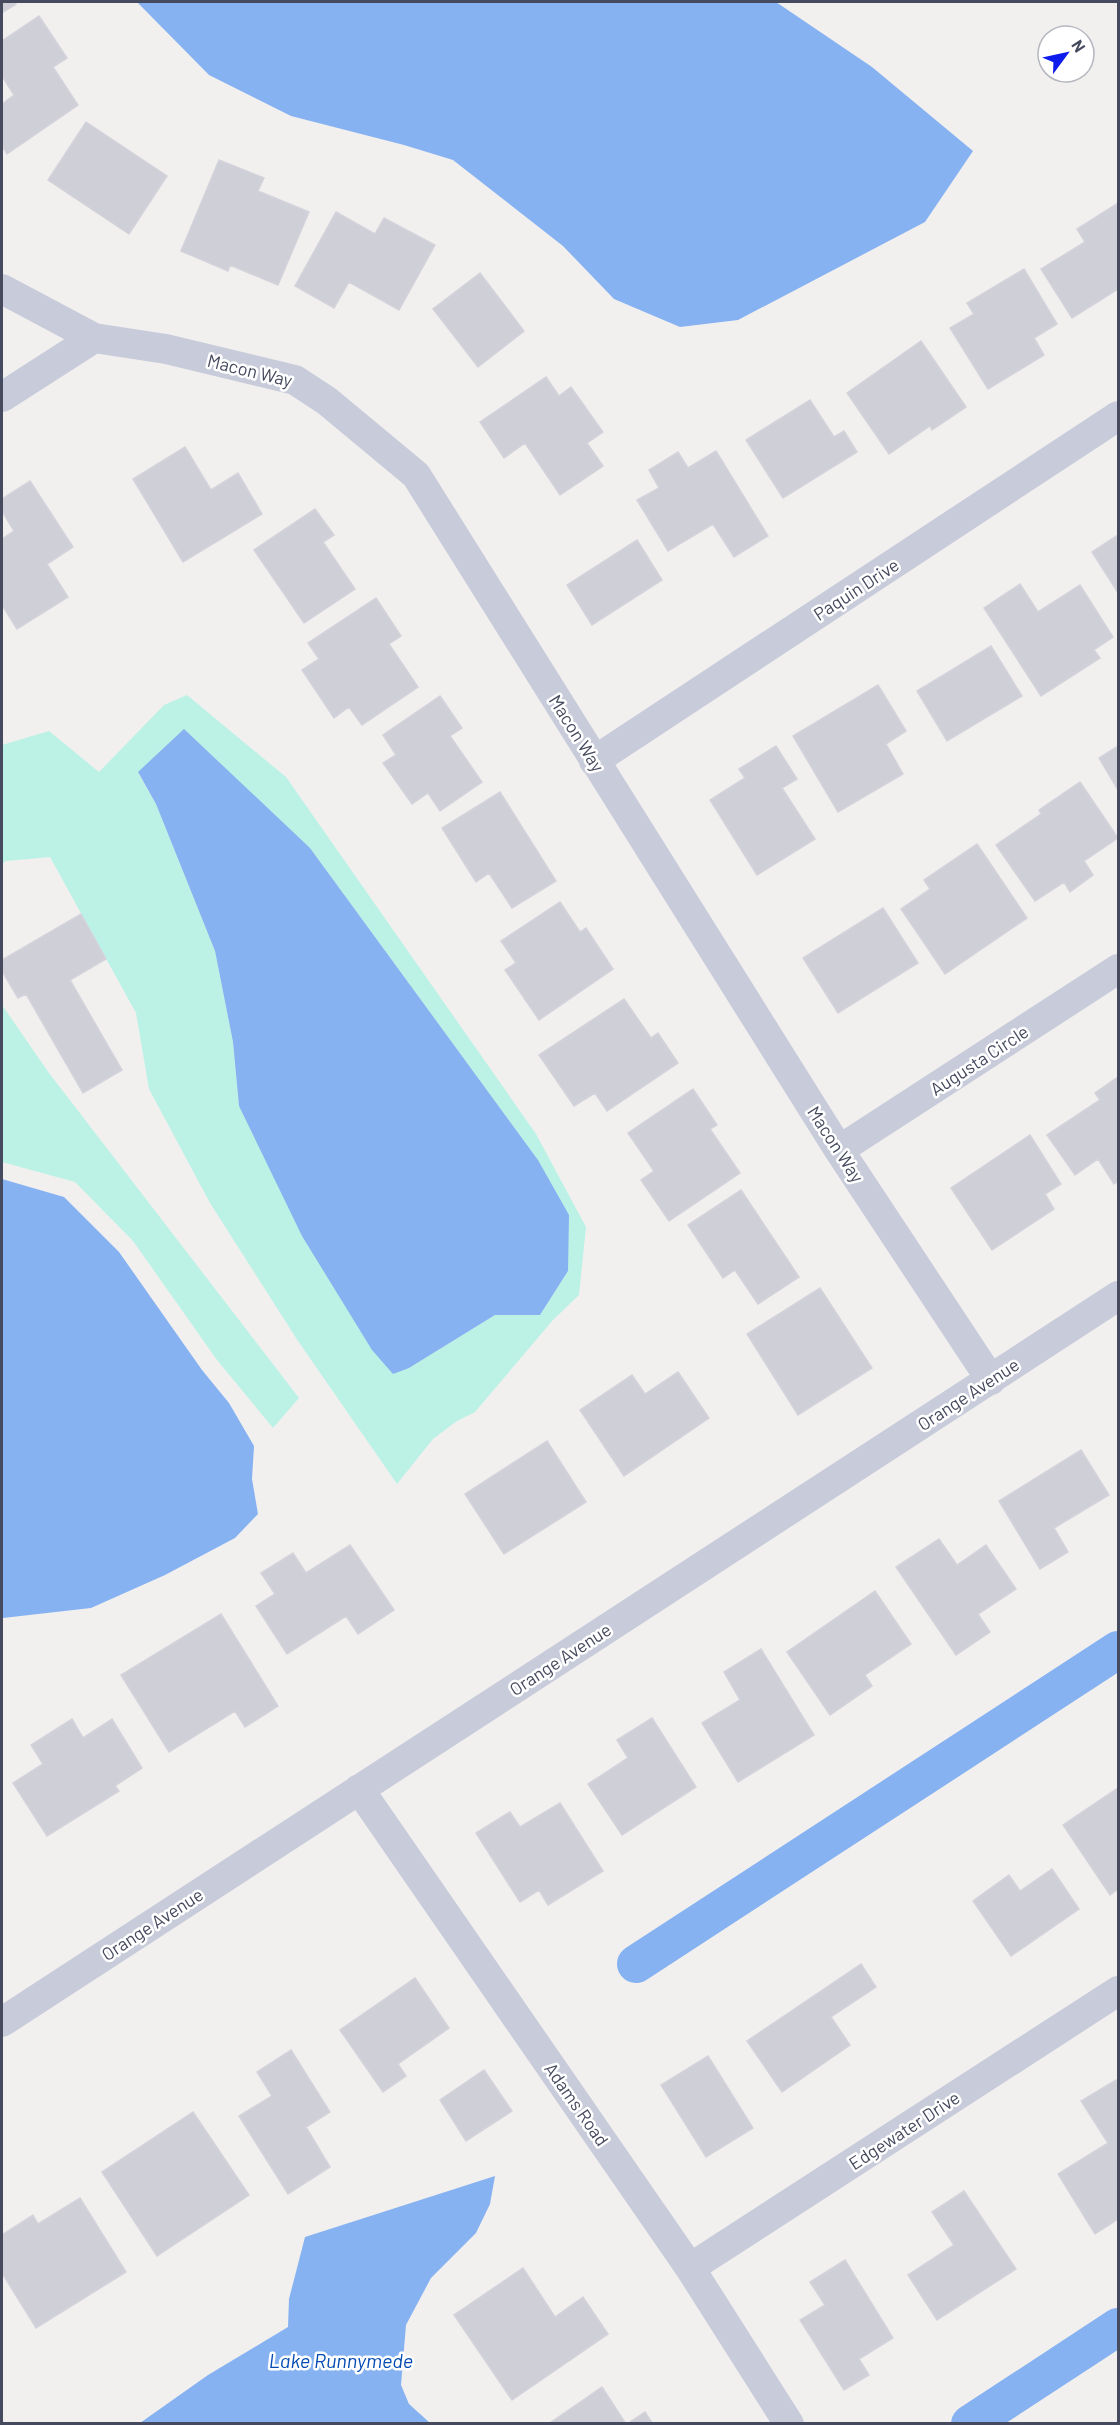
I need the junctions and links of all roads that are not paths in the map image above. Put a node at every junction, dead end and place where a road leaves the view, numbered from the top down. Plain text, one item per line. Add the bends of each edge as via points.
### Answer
1 (2, 289) edge
2 (94, 338) junction
3 (2, 397) edge
4 (1119, 416) edge
5 (594, 761) junction
6 (1119, 969) edge
7 (839, 1150) junction
8 (1119, 1296) edge
9 (991, 1380) junction
10 (358, 1789) junction
11 (1119, 1991) edge
12 (2, 2022) edge
13 (690, 2268) junction
14 (789, 2424) edge

1 - 2 street, Macon Way
2 - 3 street
2 - 5 street, Macon Way via 166,349 295,380 327,401 416,475
4 - 5 street, Paquin Drive
5 - 7 street, Macon Way
6 - 7 street, Augusta Circle
7 - 9 street, Macon Way
8 - 9 street, Orange Avenue
9 - 10 street, Orange Avenue
10 - 12 street, Orange Avenue
10 - 13 street, Adams Road
11 - 13 street, Edgewater Drive
13 - 14 street, Adams Road

